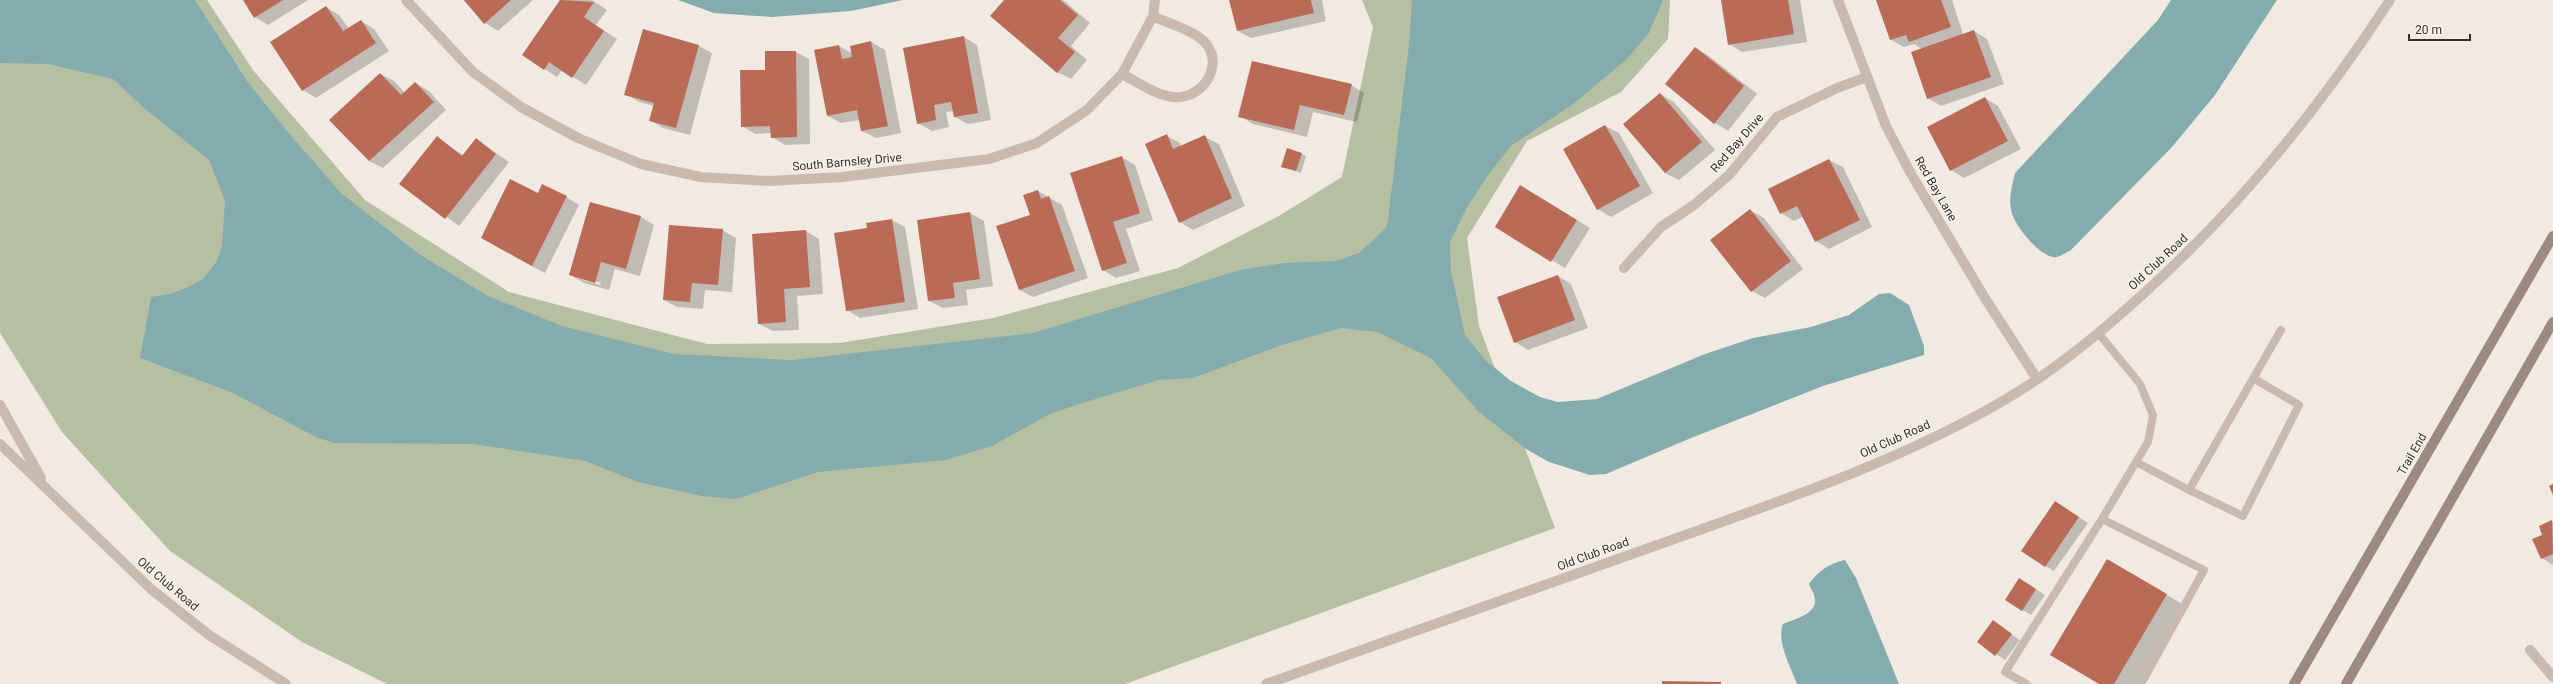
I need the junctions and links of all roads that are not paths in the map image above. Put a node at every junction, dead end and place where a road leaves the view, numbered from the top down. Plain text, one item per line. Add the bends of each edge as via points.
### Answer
1 (406, 0) edge
2 (1155, 0) edge
3 (1838, 0) edge
4 (2390, 0) edge
5 (1153, 16) junction
6 (1122, 74) junction
7 (1867, 77) junction
8 (2553, 236) edge
9 (1624, 268) dead end
10 (2553, 322) edge
11 (2281, 330) dead end
12 (2099, 334) junction
13 (2253, 378) junction
14 (2037, 379) junction
15 (0, 405) edge
16 (0, 444) edge
17 (2136, 462) junction
18 (46, 486) junction
19 (2189, 490) junction
20 (2102, 519) junction
21 (2530, 650) dead end
22 (2553, 677) edge
23 (286, 684) edge
24 (1266, 684) edge
25 (2027, 684) edge
26 (2141, 684) edge
27 (2294, 684) edge
28 (2346, 684) edge

1 - 6 street, South Barnsley Drive via 473,72 521,107 578,138 641,164 701,177 769,180 842,177 989,159 1037,143 1087,110
2 - 5 street
3 - 7 street, Red Bay Lane
4 - 12 street, Old Club Road via 2344,71 2239,200 2182,259
5 - 6 street
5 - 6 street via 1200,38 1210,49 1213,62 1210,78 1201,89 1182,97 1162,94
7 - 9 street, Red Bay Drive via 1837,88 1777,117 1729,175 1694,205 1661,227
7 - 14 street, Red Bay Lane via 1886,126 1910,172 1983,295
8 - 27 street, Trail End
10 - 28 street
11 - 13 lane
12 - 14 street, Old Club Road
12 - 17 lane via 2140,384 2153,415 2148,442
13 - 19 lane
13 - 19 lane via 2299,405 2243,516
14 - 24 street, Old Club Road via 2003,402 1962,423 1804,493
15 - 18 street, Old Club Road
16 - 18 street, Old Club Road
17 - 19 lane
17 - 20 lane
18 - 23 street, Old Club Road via 151,589 209,635
20 - 25 lane via 2005,672
20 - 26 lane via 2204,570
21 - 22 street

